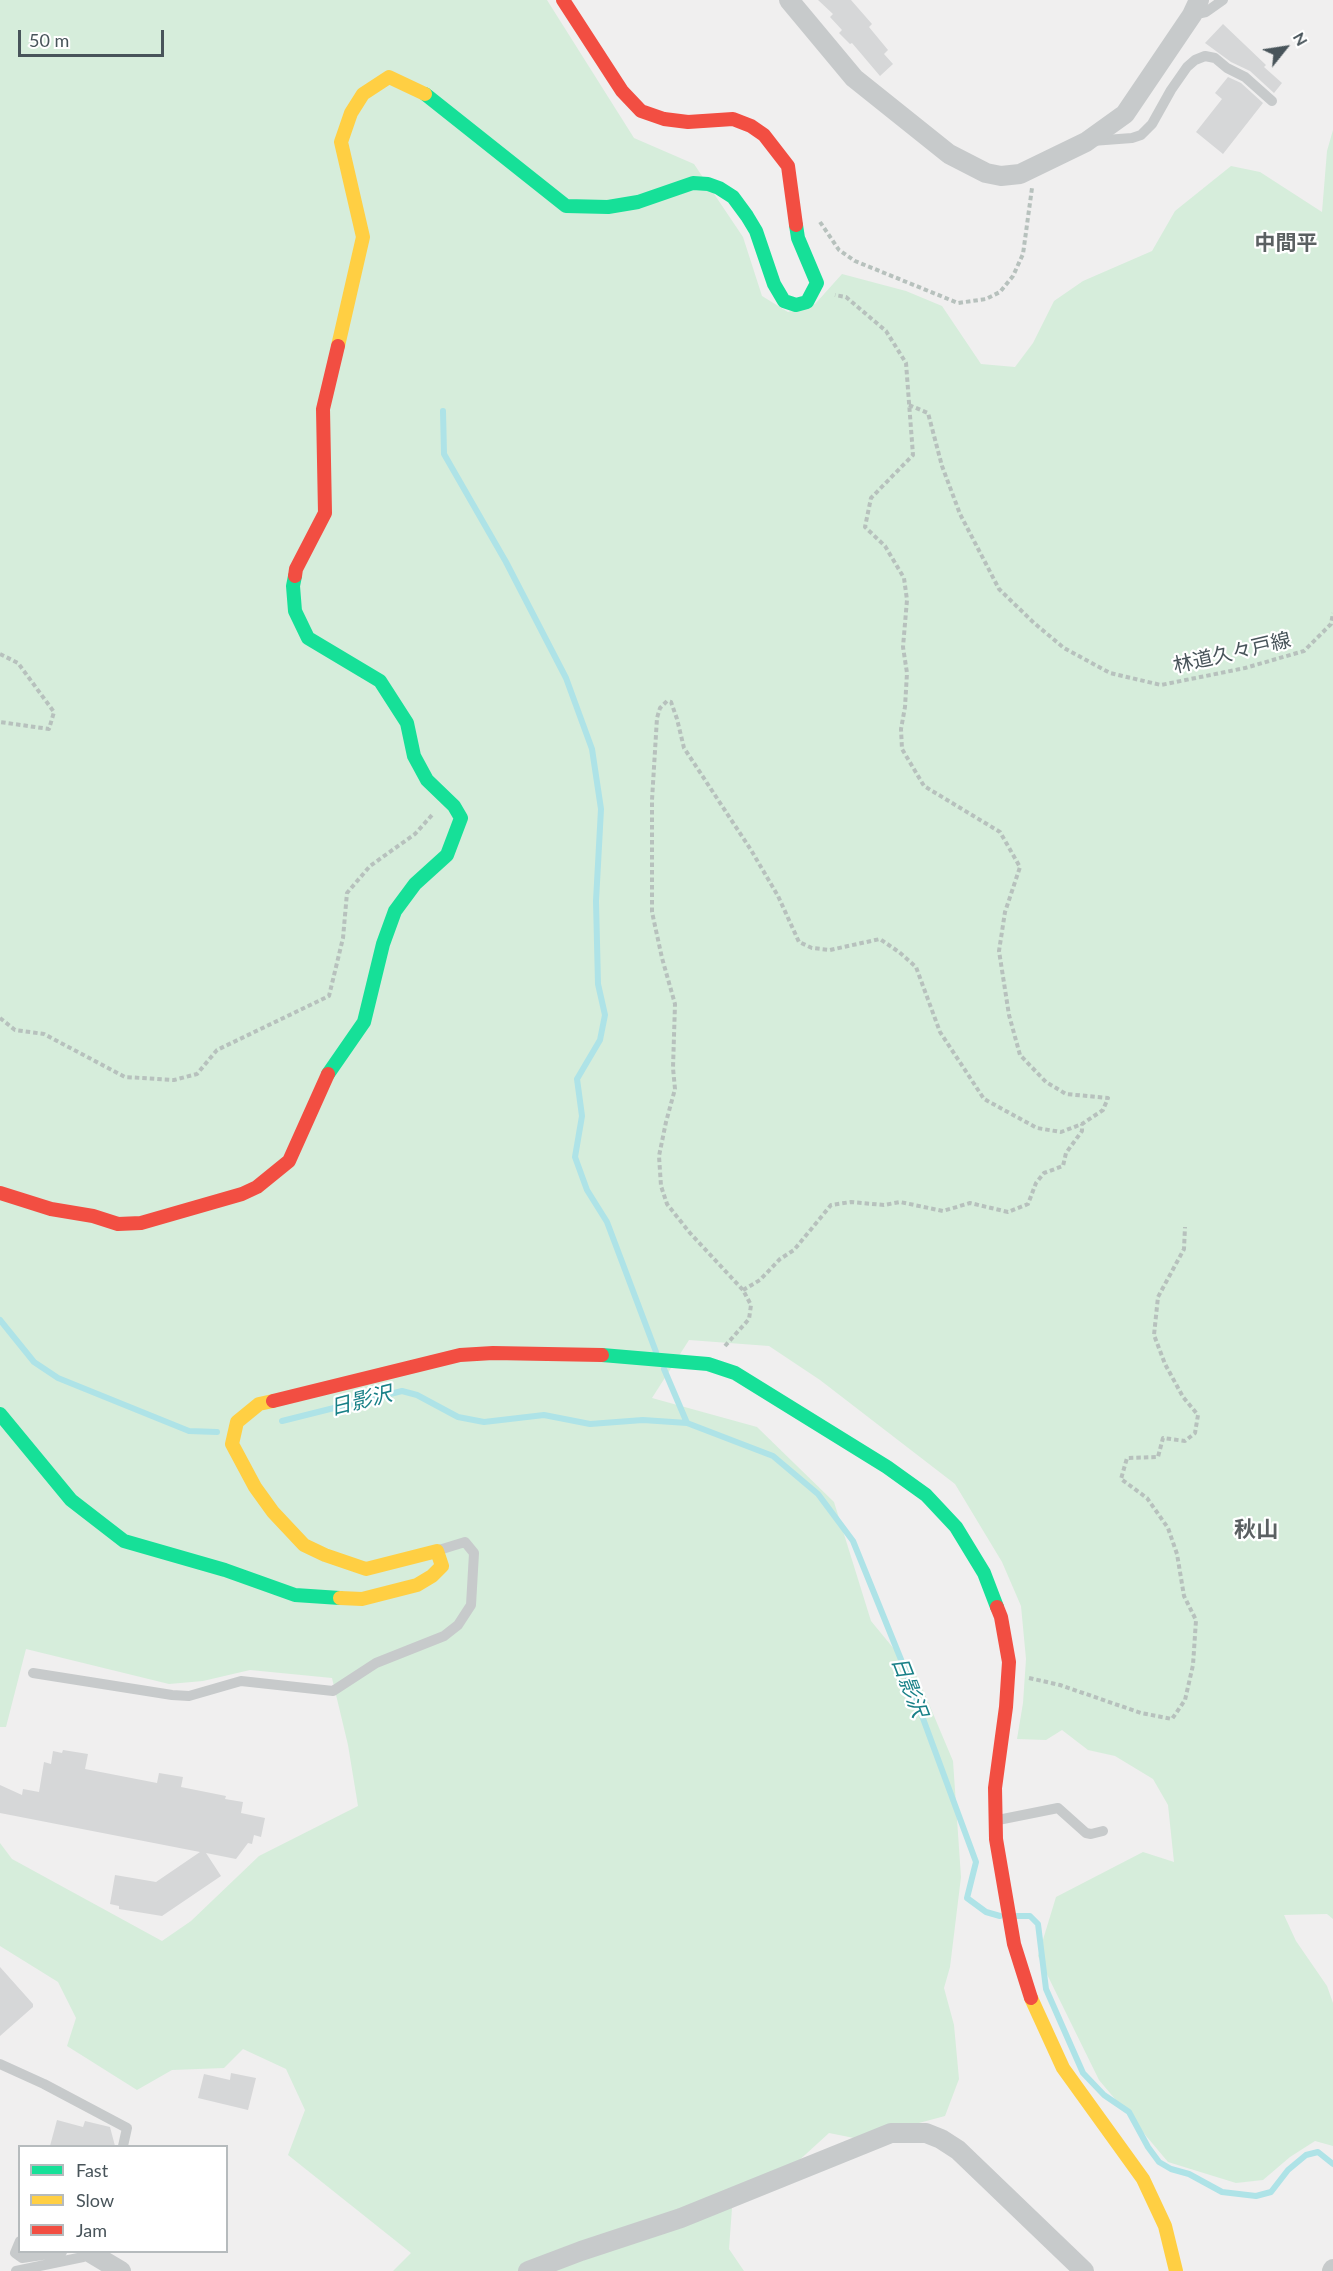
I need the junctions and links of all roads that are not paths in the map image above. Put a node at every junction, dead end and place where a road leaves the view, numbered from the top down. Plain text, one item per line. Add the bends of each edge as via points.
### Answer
1 (563, 0) edge
2 (789, 0) edge
3 (1223, 0) edge
4 (1196, 8) edge
5 (1272, 101) dead end
6 (1086, 142) junction
7 (0, 1193) edge
8 (0, 1414) edge
9 (437, 1551) junction
10 (33, 1673) dead end
11 (995, 1820) junction
12 (1104, 1831) dead end
13 (0, 2064) edge
14 (123, 2145) edge
15 (18, 2246) edge
16 (55, 2253) edge
17 (88, 2253) edge
18 (91, 2253) edge
19 (16, 2271) edge
20 (119, 2271) edge
21 (528, 2271) edge
22 (1084, 2271) edge
23 (1176, 2271) edge

1 - 7 street via 622,91 641,111 688,122 733,119 764,135 788,166 798,238 817,283 814,292 807,302 795,305 784,301 756,231 734,197 719,188 693,183 638,202 608,207 566,206 426,95 389,77 363,94 341,142 363,237 323,409 325,513 296,568 295,611 308,638 380,681 407,723 414,756 428,780 461,818 458,830 447,855 395,911 364,1022 326,1077 290,1161 242,1194 141,1223 118,1224
2 - 6 street via 854,78 949,153 986,173 1020,174
3 - 4 lane via 1206,12
4 - 6 street via 1125,114
5 - 6 lane via 1245,77 1205,56 1186,67 1152,124 1141,135
8 - 9 street via 71,1500 124,1541 296,1595 362,1599 417,1585 442,1566
9 - 10 lane via 465,1542 474,1553 471,1605 458,1625 444,1636 376,1663 333,1691 241,1681 181,1696
9 - 11 street via 366,1569 304,1545 255,1487 232,1444 237,1422 259,1404 460,1355 636,1357 708,1364 735,1373 926,1495 956,1527 984,1573 1001,1617 1009,1662
11 - 12 lane via 1058,1808 1086,1833
11 - 23 street via 1014,1944 1028,1993 1063,2068 1143,2179 1165,2226
13 - 14 lane via 127,2128
15 - 16 lane via 15,2253 22,2258
17 - 19 lane
18 - 20 street
21 - 22 street via 681,2218 891,2133 926,2133 958,2150

